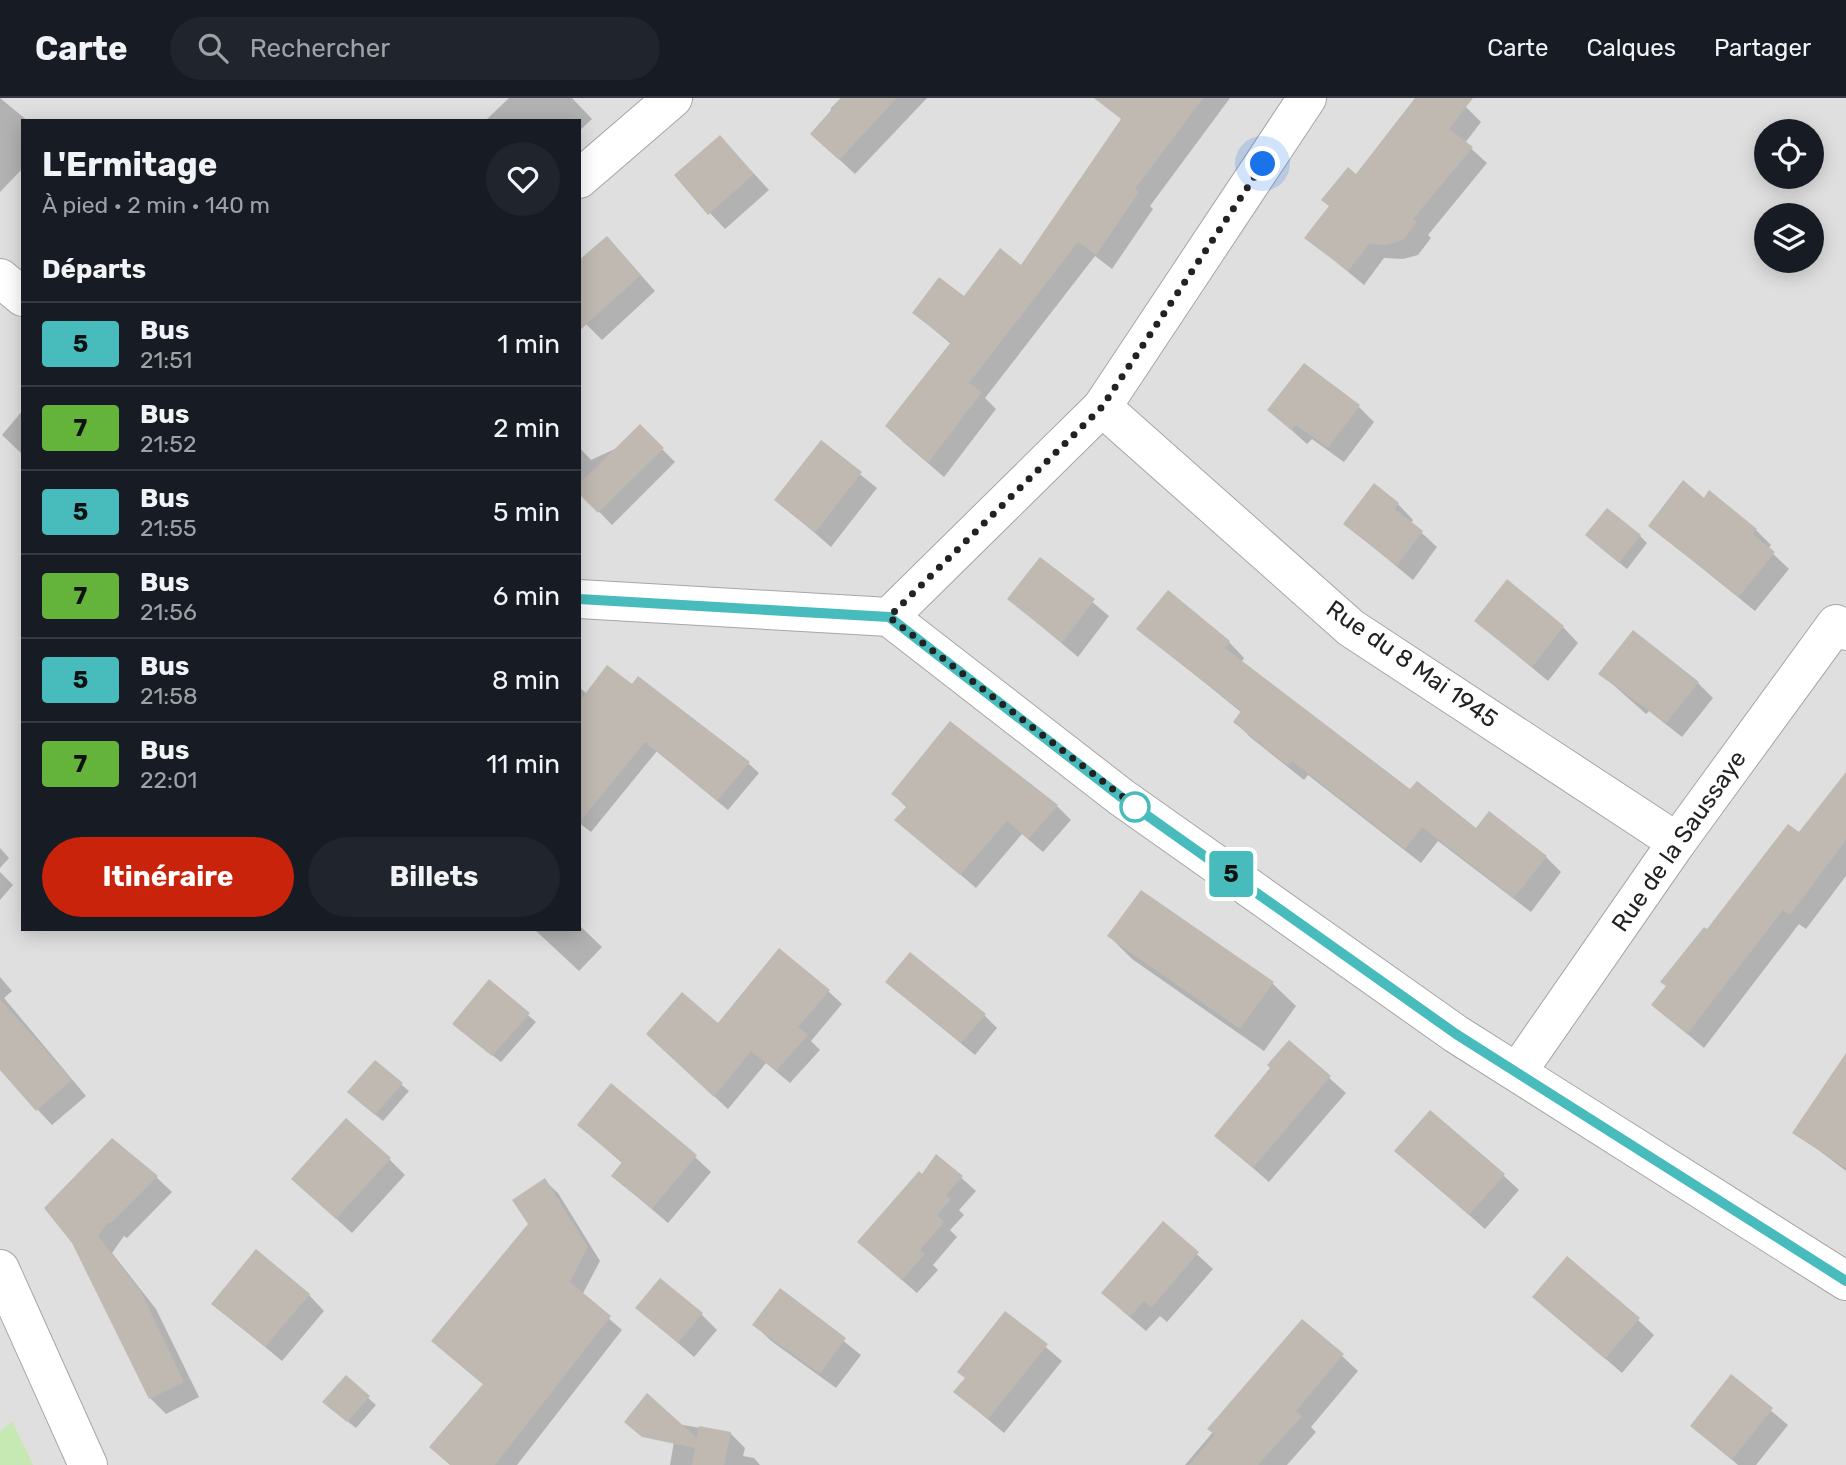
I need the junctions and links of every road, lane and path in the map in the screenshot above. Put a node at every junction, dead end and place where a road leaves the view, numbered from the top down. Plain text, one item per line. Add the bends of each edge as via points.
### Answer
1 (673, 98) edge
2 (1307, 98) edge
3 (581, 177) edge
4 (0, 278) edge
5 (21, 295) edge
6 (1102, 407) junction
7 (581, 598) edge
8 (889, 617) junction
9 (1846, 631) edge
10 (1677, 842) junction
11 (1518, 1071) junction
12 (0, 1269) edge
13 (1846, 1281) edge
14 (88, 1465) edge

1 - 3 street
2 - 6 street
4 - 5 street
6 - 8 street
6 - 10 street, Rue du 8 Mai 1945 via 1351,628
7 - 8 street
8 - 11 street via 1121,797 1456,1034
9 - 10 street, Rue de la Saussaye via 1836,624
10 - 11 street, Rue de la Saussaye
11 - 13 street
12 - 14 street

